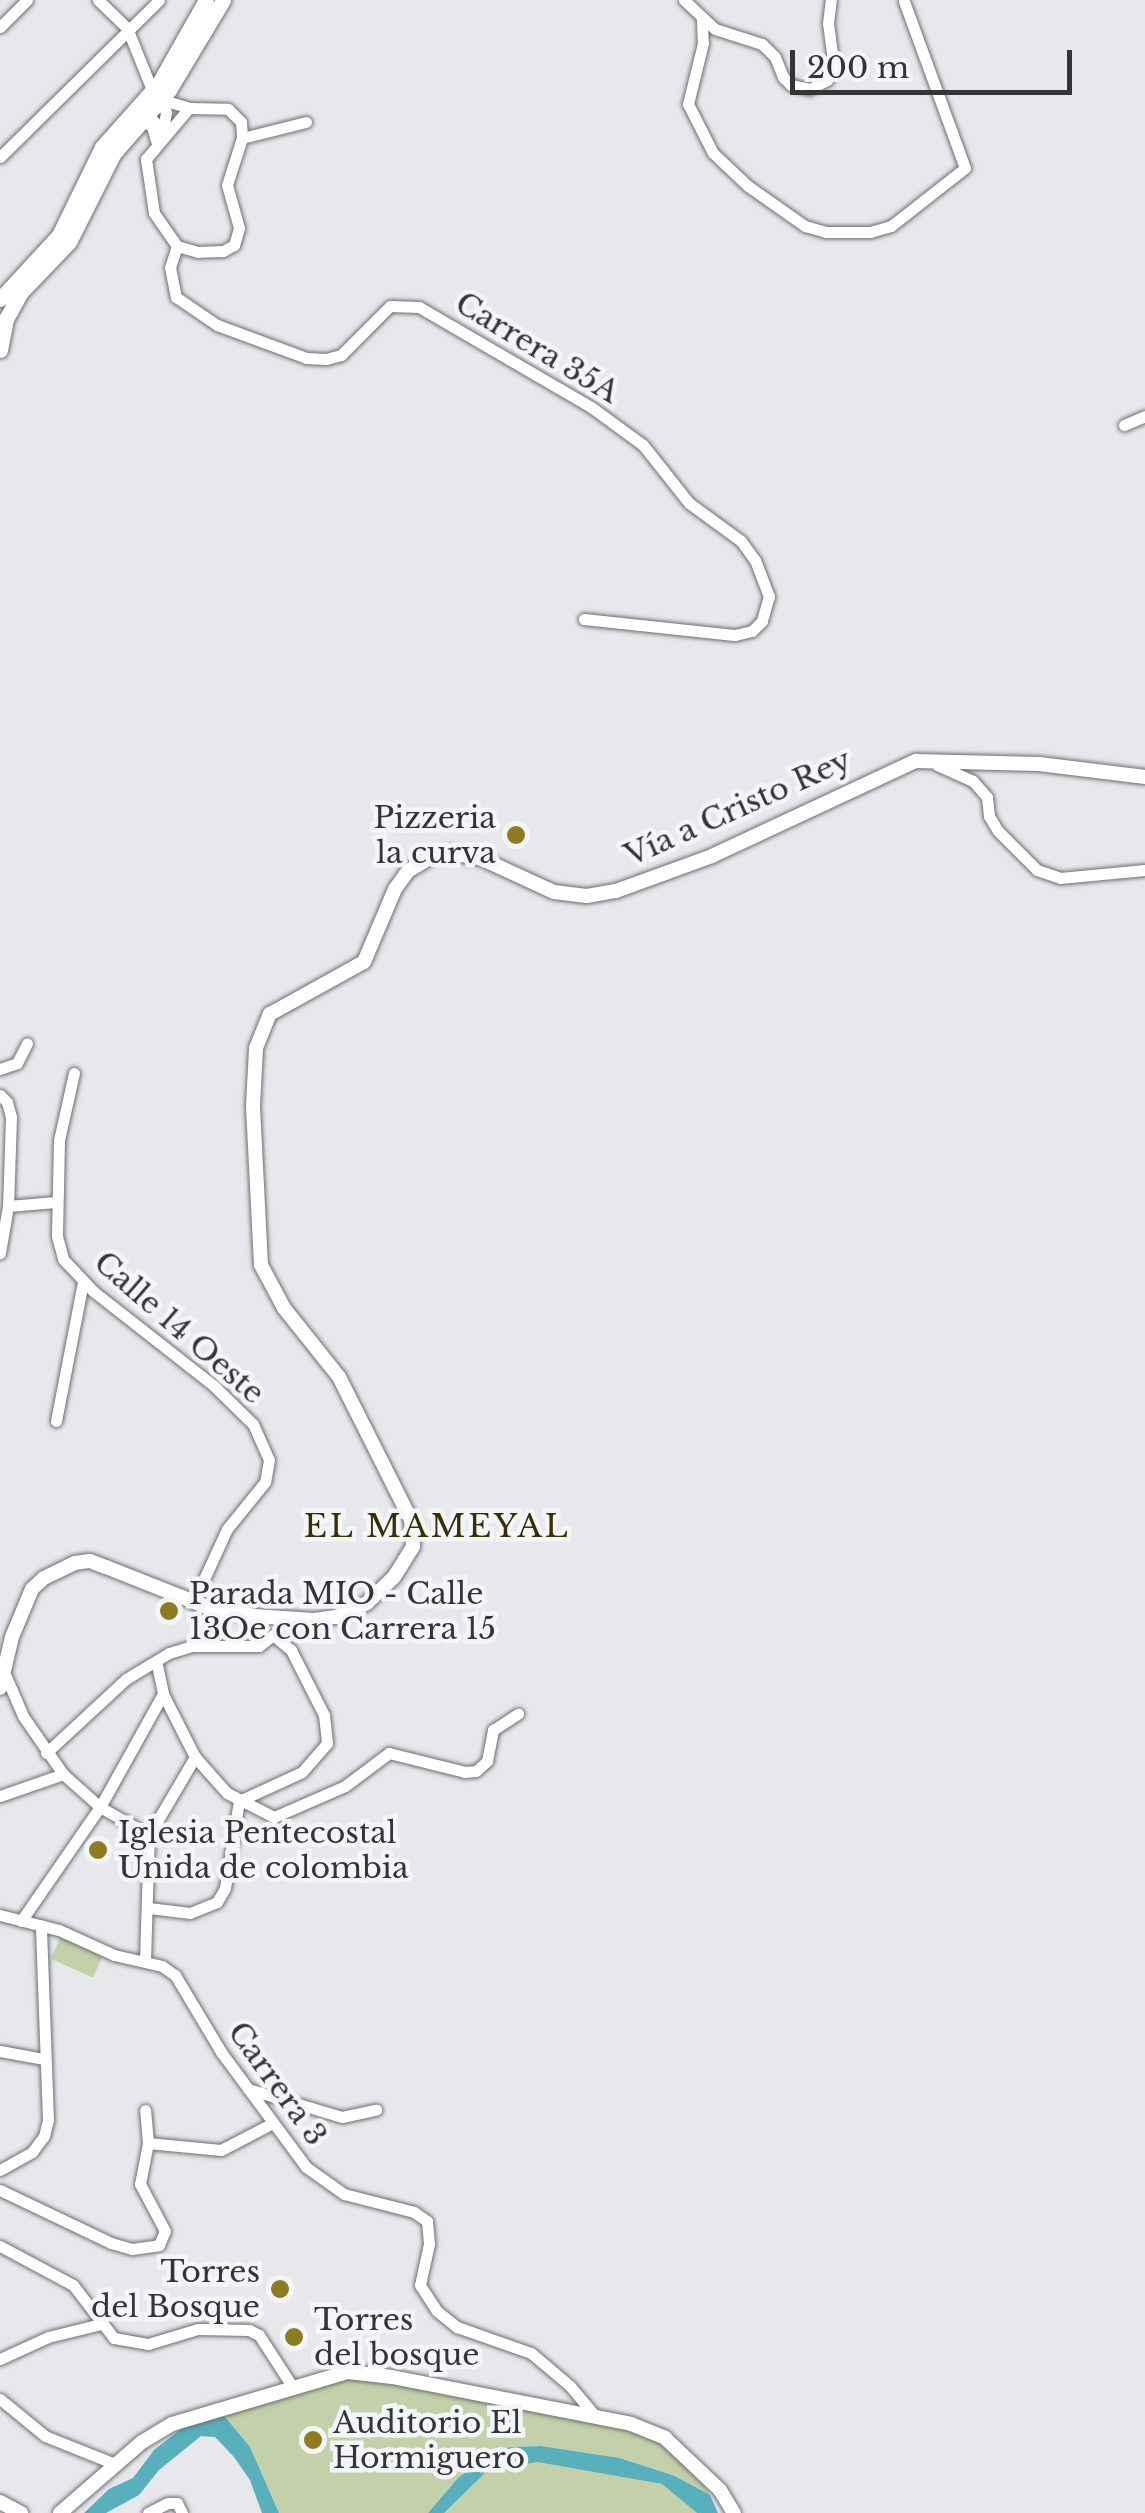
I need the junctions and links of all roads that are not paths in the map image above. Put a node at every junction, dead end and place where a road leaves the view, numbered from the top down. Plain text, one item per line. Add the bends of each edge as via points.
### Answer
1 (26, 0) edge
2 (98, 0) edge
3 (158, 0) edge
4 (189, 0) edge
5 (206, 0) edge
6 (223, 0) edge
7 (684, 0) edge
8 (830, 0) edge
9 (896, 0) edge
10 (904, 0) edge
11 (702, 20) junction
12 (192, 21) junction
13 (0, 27) edge
14 (126, 28) junction
15 (156, 94) junction
16 (189, 108) junction
17 (140, 120) junction
18 (306, 122) dead end
19 (242, 138) junction
20 (158, 140) junction
21 (0, 157) edge
22 (177, 246) junction
23 (0, 299) edge
24 (0, 350) edge
25 (1145, 416) edge
26 (1124, 425) dead end
27 (584, 619) dead end
28 (918, 761) junction
29 (1145, 777) edge
30 (1145, 870) edge
31 (27, 1043) dead end
32 (0, 1069) edge
33 (74, 1073) dead end
34 (0, 1096) edge
35 (4, 1141) edge
36 (56, 1202) junction
37 (8, 1206) junction
38 (0, 1253) edge
39 (83, 1282) junction
40 (56, 1420) dead end
41 (193, 1603) junction
42 (270, 1618) junction
43 (273, 1635) junction
44 (157, 1664) junction
45 (4, 1672) junction
46 (0, 1688) edge
47 (162, 1694) junction
48 (518, 1714) dead end
49 (46, 1754) junction
50 (194, 1757) junction
51 (64, 1774) junction
52 (0, 1796) edge
53 (239, 1801) junction
54 (100, 1807) junction
55 (150, 1835) junction
56 (148, 1908) junction
57 (0, 1915) edge
58 (21, 1921) junction
59 (41, 1925) junction
60 (145, 1960) junction
61 (0, 2051) edge
62 (44, 2059) junction
63 (248, 2089) junction
64 (145, 2110) dead end
65 (376, 2110) dead end
66 (272, 2124) junction
67 (148, 2143) junction
68 (0, 2170) edge
69 (0, 2190) edge
70 (0, 2246) edge
71 (101, 2324) junction
72 (0, 2359) edge
73 (292, 2386) junction
74 (0, 2398) edge
75 (596, 2417) junction
76 (115, 2464) junction
77 (0, 2502) edge
78 (21, 2513) edge
79 (60, 2513) edge
80 (148, 2513) edge
81 (182, 2513) edge
82 (734, 2513) edge

1 - 13 street
2 - 14 street
3 - 14 street
4 - 12 main road
5 - 12 main road
6 - 15 main road
7 - 11 street
8 - 11 street via 834,68 810,89 783,77 762,44
9 - 10 street
10 - 11 street via 965,168 891,226 870,232 826,232 786,216 713,152 688,104
12 - 15 main road
14 - 15 street
14 - 21 street
15 - 16 street
15 - 17 main road
15 - 20 street via 167,119
15 - 23 main road via 102,147 59,235
16 - 19 street via 228,109 240,122
16 - 20 street
17 - 20 main road via 156,126
17 - 24 main road via 114,153 69,242 21,292
18 - 19 street
19 - 22 street via 227,185 238,220 234,245 198,252
20 - 22 street via 146,159 154,213
22 - 27 street, Carrera 35A via 170,267 176,296 218,325 306,358 326,358 341,355 390,306 418,307 592,407 643,445 689,503 741,541 768,596 762,621 734,635
25 - 26 street
28 - 29 street, Vía a Cristo Rey via 1008,762
28 - 30 street via 974,781 998,831 1037,870 1060,878
28 - 42 street, Vía a Cristo Rey via 712,856 604,894 570,896 480,858 433,856 408,871 395,889 364,962 270,1014 254,1061 261,1265 284,1308 339,1378 414,1532 394,1577 356,1610 314,1620
31 - 32 street via 17,1063
33 - 36 street, Calle 14 Oeste via 59,1140
34 - 35 street via 11,1117
35 - 37 street
36 - 37 street
36 - 39 street, Calle 14 Oeste via 63,1259
37 - 38 street
39 - 40 street
39 - 41 street, Calle 14 Oeste via 214,1386 262,1442 268,1460 264,1482 227,1529
41 - 42 street, Vía a Cristo Rey
41 - 45 street, Vía a Cristo Rey via 106,1566 75,1563 32,1588
42 - 43 street
43 - 44 street via 245,1648 192,1646
43 - 53 street via 291,1650 324,1715 328,1743 302,1772
44 - 47 street
44 - 49 street via 126,1680
45 - 46 street, Vía a Cristo Rey
45 - 49 street
47 - 50 street
47 - 54 street
48 - 53 street via 493,1730 487,1761 476,1770 389,1752 345,1786 274,1818
49 - 51 street
50 - 53 street
50 - 55 street
51 - 52 street
51 - 54 street
53 - 56 street via 217,1902 190,1913
54 - 55 street
54 - 58 street
55 - 56 street
56 - 60 street
57 - 58 street
58 - 59 street
59 - 60 street via 96,1949
59 - 62 street
60 - 63 street, Carrera 3 via 175,1974
61 - 62 street
62 - 68 street via 44,2136 32,2152
63 - 65 street via 342,2117
63 - 66 street, Carrera 3
64 - 67 street
66 - 67 street via 221,2150
66 - 75 street, Carrera 3 via 329,2186 423,2216 430,2230 420,2286 437,2311 456,2327 532,2353
67 - 69 street via 140,2184 165,2239 149,2250 86,2234
70 - 71 street via 73,2285
71 - 72 street
71 - 73 street via 114,2338 148,2344 198,2329 249,2330 260,2335
73 - 75 street via 348,2372 392,2376
73 - 76 street via 172,2424
74 - 76 street via 45,2436
75 - 82 street via 665,2438 720,2490
76 - 79 street
77 - 78 street
80 - 81 street via 168,2502

